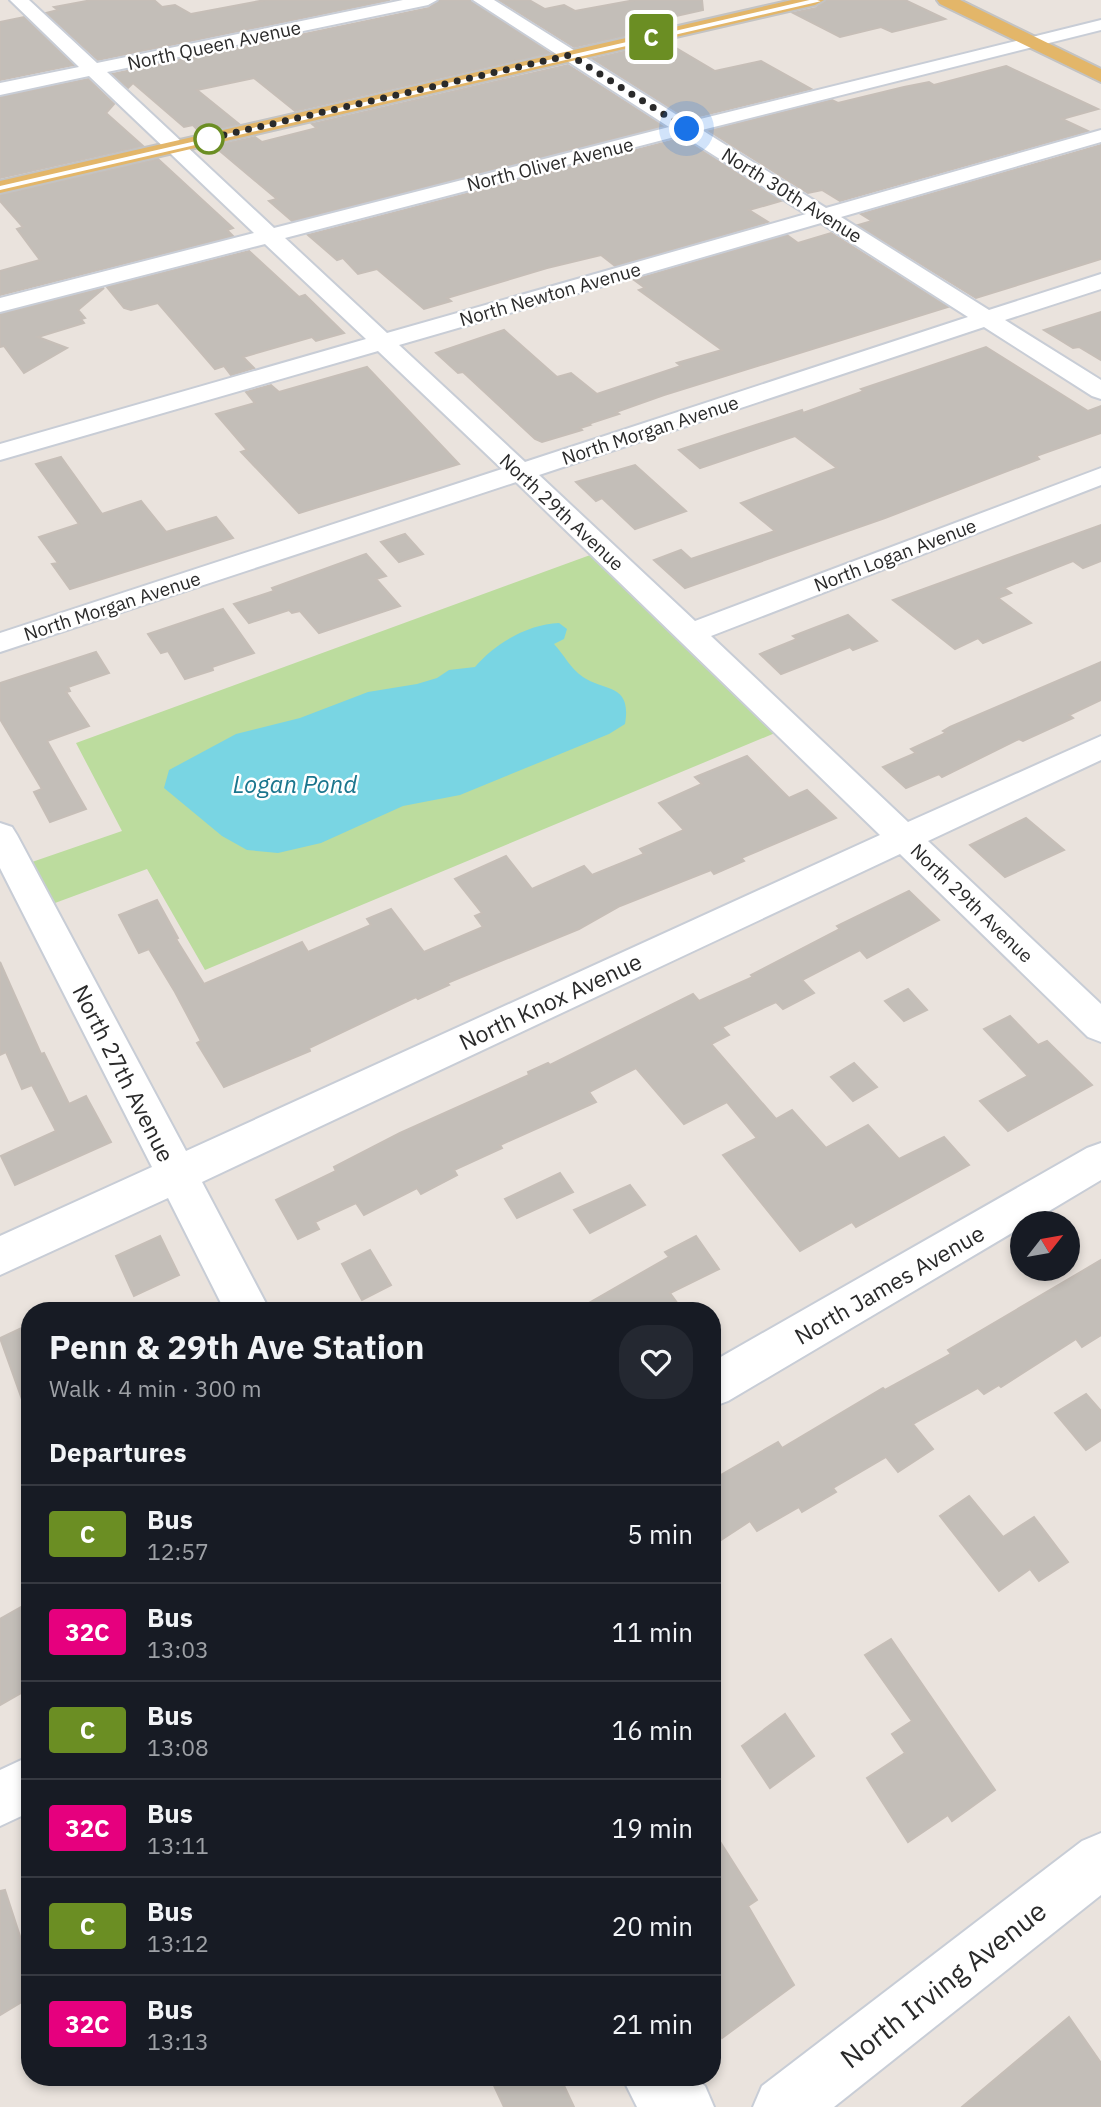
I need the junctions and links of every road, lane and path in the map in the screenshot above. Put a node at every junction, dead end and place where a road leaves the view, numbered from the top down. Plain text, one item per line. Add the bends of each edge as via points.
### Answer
1 (428, 0) edge
2 (482, 0) edge
3 (815, 0) edge
4 (946, 0) edge
5 (21, 3) edge
6 (1101, 25) edge
7 (1033, 42) junction
8 (570, 55) junction
9 (94, 70) junction
10 (1101, 76) edge
11 (0, 89) edge
12 (687, 129) junction
13 (1101, 136) edge
14 (177, 146) junction
15 (0, 187) edge
16 (824, 216) junction
17 (271, 236) junction
18 (1101, 281) edge
19 (0, 305) edge
20 (988, 318) junction
21 (383, 342) junction
22 (1101, 391) edge
23 (0, 452) edge
24 (520, 472) junction
25 (1101, 476) edge
26 (688, 634) junction
27 (0, 643) edge
28 (1101, 747) edge
29 (0, 835) edge
30 (904, 838) junction
31 (13, 894) edge
32 (1101, 1027) edge
33 (1101, 1160) edge
34 (176, 1174) junction
35 (0, 1256) edge
36 (243, 1302) edge
37 (721, 1381) edge
38 (21, 1787) edge
39 (0, 1799) edge
40 (1101, 1860) edge
41 (658, 2086) edge
42 (684, 2107) edge
43 (783, 2107) edge

1 - 9 street, North Queen Avenue
2 - 8 street, North 30th Avenue
3 - 8 main road
4 - 7 main road
5 - 9 street, North 29th Avenue
6 - 7 street, North Oliver Avenue
7 - 10 main road
7 - 12 street, North Oliver Avenue
8 - 12 street, North 30th Avenue
8 - 14 main road
9 - 11 street, North Queen Avenue
9 - 14 street, North 29th Avenue
12 - 16 street, North 30th Avenue
12 - 17 street, North Oliver Avenue
13 - 16 street, North Newton Avenue
14 - 15 main road
14 - 17 street, North 29th Avenue
16 - 20 street, North 30th Avenue
16 - 21 street, North Newton Avenue
17 - 19 street, North Oliver Avenue
17 - 21 street, North 29th Avenue
18 - 20 street, North Morgan Avenue
20 - 22 street, North 30th Avenue
20 - 24 street, North Morgan Avenue
21 - 23 street, North Newton Avenue
21 - 24 street, North 29th Avenue
24 - 26 street, North 29th Avenue
24 - 27 street, North Morgan Avenue
25 - 26 street, North Logan Avenue
26 - 30 street, North 29th Avenue
28 - 30 street, North Knox Avenue
29 - 31 street, North 27th Avenue
30 - 32 street, North 29th Avenue
30 - 34 street, North Knox Avenue
31 - 34 street, North 27th Avenue
33 - 37 street, North James Avenue
34 - 35 street, North Knox Avenue
34 - 36 street, North 27th Avenue
38 - 39 street
40 - 43 street, North Irving Avenue
41 - 42 street

